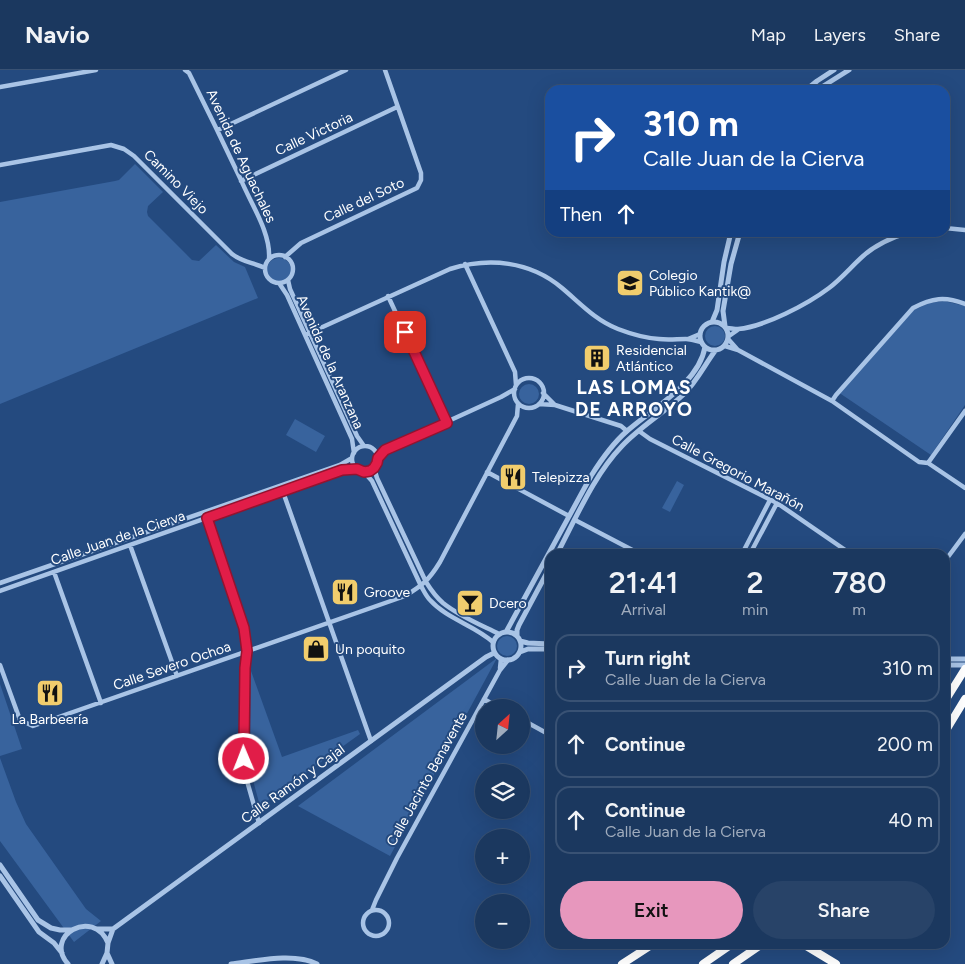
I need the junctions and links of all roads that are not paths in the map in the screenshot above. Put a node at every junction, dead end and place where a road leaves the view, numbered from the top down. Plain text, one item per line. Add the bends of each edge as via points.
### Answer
1 (50, 70) edge
2 (96, 70) edge
3 (346, 70) edge
4 (385, 70) edge
5 (834, 70) edge
6 (848, 70) edge
7 (188, 71) edge
8 (52, 77) junction
9 (813, 85) edge
10 (824, 85) edge
11 (0, 87) edge
12 (398, 107) junction
13 (218, 130) junction
14 (0, 165) edge
15 (241, 181) junction
16 (950, 228) edge
17 (965, 230) edge
18 (730, 237) edge
19 (739, 237) edge
20 (898, 237) edge
21 (270, 249) junction
22 (275, 256) junction
23 (287, 258) junction
24 (269, 259) junction
25 (465, 264) junction
26 (265, 268) junction
27 (288, 280) junction
28 (279, 284) junction
29 (388, 296) junction
30 (965, 304) edge
31 (712, 322) junction
32 (726, 327) junction
33 (739, 329) junction
34 (310, 332) junction
35 (700, 334) junction
36 (305, 335) junction
37 (729, 338) junction
38 (687, 339) junction
39 (701, 342) junction
40 (725, 346) junction
41 (705, 347) junction
42 (738, 350) junction
43 (715, 351) junction
44 (514, 372) junction
45 (526, 379) junction
46 (515, 388) junction
47 (543, 393) junction
48 (501, 397) junction
49 (515, 398) junction
50 (832, 401) junction
51 (518, 404) junction
52 (539, 404) junction
53 (555, 404) junction
54 (528, 408) junction
55 (965, 412) edge
56 (517, 416) junction
57 (447, 423) junction
58 (639, 430) junction
59 (627, 431) junction
60 (364, 446) junction
61 (385, 450) junction
62 (375, 451) junction
63 (353, 455) junction
64 (378, 458) junction
65 (928, 463) junction
66 (374, 468) junction
67 (357, 469) junction
68 (364, 472) junction
69 (487, 472) junction
70 (280, 485) junction
71 (965, 488) edge
72 (283, 491) junction
73 (770, 500) junction
74 (777, 503) junction
75 (204, 512) junction
76 (569, 516) junction
77 (207, 518) junction
78 (576, 520) junction
79 (965, 534) edge
80 (128, 539) junction
81 (131, 546) junction
82 (551, 549) edge
83 (560, 549) edge
84 (631, 549) edge
85 (745, 549) edge
86 (753, 549) edge
87 (844, 549) edge
88 (950, 554) edge
89 (545, 560) edge
90 (52, 566) junction
91 (54, 572) junction
92 (545, 576) edge
93 (426, 582) junction
94 (0, 583) edge
95 (421, 586) junction
96 (0, 591) edge
97 (330, 622) junction
98 (506, 632) junction
99 (499, 634) junction
100 (519, 638) junction
101 (545, 644) edge
102 (494, 648) junction
103 (545, 649) edge
104 (247, 651) junction
105 (520, 652) junction
106 (501, 659) junction
107 (950, 659) edge
108 (508, 660) junction
109 (965, 660) edge
110 (0, 665) edge
111 (950, 666) edge
112 (965, 667) edge
113 (500, 670) junction
114 (177, 676) junction
115 (950, 692) edge
116 (484, 699) edge
117 (965, 699) edge
118 (101, 703) junction
119 (965, 706) edge
120 (475, 715) edge
121 (530, 724) edge
122 (950, 725) edge
123 (950, 727) edge
124 (545, 732) edge
125 (371, 741) junction
126 (259, 823) junction
127 (0, 865) edge
128 (0, 876) edge
129 (376, 900) junction
130 (372, 910) junction
131 (379, 910) junction
132 (97, 929) junction
133 (113, 929) junction
134 (72, 930) junction
135 (108, 943) junction
136 (639, 949) edge
137 (645, 949) edge
138 (725, 949) edge
139 (756, 949) edge
140 (811, 949) edge
141 (62, 953) junction
142 (107, 953) junction
143 (68, 964) edge
144 (102, 964) edge
145 (112, 964) edge
146 (231, 964) edge
147 (317, 964) edge
148 (622, 964) edge
149 (703, 964) edge
150 (733, 964) edge
151 (836, 964) edge

1 - 8 street
2 - 8 street
3 - 13 street
4 - 12 street, Calle del Soto
5 - 9 street
6 - 10 street
7 - 13 street, Avenida de Aguachales
8 - 11 street
12 - 15 street, Calle Victoria
12 - 23 street, Calle del Soto via 421,173 417,188 300,243
13 - 15 street, Avenida de Aguachales
14 - 26 street, Camino Viejo via 111,145 124,148 232,254
15 - 21 street, Avenida de Aguachales
16 - 17 street
18 - 31 street
19 - 32 street via 723,311
20 - 33 street via 872,249 829,288 802,305
21 - 22 street, Avenida de Aguachales
21 - 24 street, Avenida de Aguachales
22 - 23 street
22 - 24 street
23 - 27 street via 293,270
24 - 26 street
25 - 29 street
25 - 38 street via 494,262 526,267 561,287 593,315 617,329 656,339
25 - 44 street
26 - 28 street via 268,279
27 - 28 street
27 - 34 street, Avenida de la Aranzana
28 - 36 street, Avenida de la Aranzana
29 - 34 street
29 - 57 street
30 - 50 street via 945,299 924,302 913,308
31 - 32 street
31 - 35 street via 704,326
32 - 33 street
32 - 37 street
33 - 37 street
34 - 36 street
34 - 60 street, Avenida de la Aranzana
35 - 38 street
35 - 39 street
36 - 63 street, Avenida de la Aranzana via 352,439
37 - 40 street
37 - 42 street
38 - 39 street
39 - 41 street
40 - 42 street
40 - 43 street
41 - 43 street
41 - 59 street via 687,381
42 - 50 street
43 - 58 street via 691,386
44 - 45 street
44 - 46 street
45 - 46 street
45 - 47 street via 538,382
46 - 48 street
46 - 49 street
47 - 52 street
47 - 53 street
48 - 49 street
48 - 57 street
49 - 51 street
50 - 65 street via 920,462
51 - 54 street
51 - 56 street, Calle Severo Ochoa
52 - 53 street
52 - 54 street
53 - 59 street via 621,426
54 - 56 street, Calle Severo Ochoa
55 - 65 street
56 - 69 street, Calle Severo Ochoa
57 - 61 street
58 - 73 street, Calle Gregorio Marañón via 650,439
58 - 78 street via 605,466
59 - 76 street via 600,461
60 - 62 street
60 - 63 street
61 - 62 street
61 - 64 street
62 - 64 street
63 - 67 street
63 - 70 street, Calle Juan de la Cierva via 340,465
64 - 66 street
65 - 71 street
66 - 68 street
66 - 93 street
67 - 68 street
67 - 72 street, Calle Juan de la Cierva via 342,470
68 - 95 street via 372,481
69 - 76 street
69 - 93 street, Calle Severo Ochoa via 440,562
70 - 72 street
70 - 75 street, Calle Juan de la Cierva
72 - 77 street, Calle Juan de la Cierva
72 - 97 street
73 - 74 street, Calle Gregorio Marañón
73 - 85 street
74 - 86 street
74 - 87 street, Calle Gregorio Marañón
75 - 77 street
75 - 80 street, Calle Juan de la Cierva
76 - 82 street
77 - 81 street, Calle Juan de la Cierva
77 - 104 street via 244,628
78 - 83 street
78 - 84 street
79 - 88 street
80 - 81 street
80 - 90 street, Calle Juan de la Cierva
81 - 91 street, Calle Juan de la Cierva
81 - 114 street
89 - 98 street
90 - 91 street
90 - 94 street, Calle Juan de la Cierva
91 - 96 street, Calle Juan de la Cierva
91 - 118 street
92 - 100 street via 519,625
93 - 95 street, Calle Severo Ochoa
93 - 99 street via 447,606
95 - 97 street, Calle Severo Ochoa via 405,596
95 - 102 street via 438,608 485,635
97 - 104 street, Calle Severo Ochoa
97 - 125 street
98 - 99 street
98 - 100 street
99 - 102 street
100 - 101 street via 528,643
100 - 105 street
102 - 106 street
102 - 125 street, Calle Ramón y Cajal
103 - 105 street
104 - 114 street, Calle Severo Ochoa
104 - 126 street via 244,759
105 - 108 street
106 - 108 street
106 - 113 street, Calle Jacinto Benavente
107 - 109 street
108 - 113 street, Calle Jacinto Benavente
110 - 118 street, Calle Severo Ochoa via 20,720 26,724 32,726
111 - 112 street
112 - 115 highway
113 - 116 street, Calle Jacinto Benavente
114 - 118 street, Calle Severo Ochoa
117 - 122 highway
119 - 123 highway
120 - 129 street, Calle Jacinto Benavente
121 - 124 street
125 - 126 street, Calle Ramón y Cajal
126 - 133 street, Calle Ramón y Cajal
127 - 134 street via 38,920 51,928
128 - 141 street via 39,932
129 - 130 street, Calle Jacinto Benavente
129 - 131 street
130 - 131 street
130 - 131 street via 366,914 364,925 367,932 378,936 386,932 389,924 387,916
132 - 133 street
132 - 134 street via 80,926
132 - 135 street
133 - 135 street
134 - 141 street via 64,939
135 - 142 street
136 - 148 highway
137 - 148 highway
138 - 149 highway
139 - 150 highway
140 - 151 highway
141 - 143 street
142 - 144 street
142 - 145 street
146 - 147 street via 280,958

